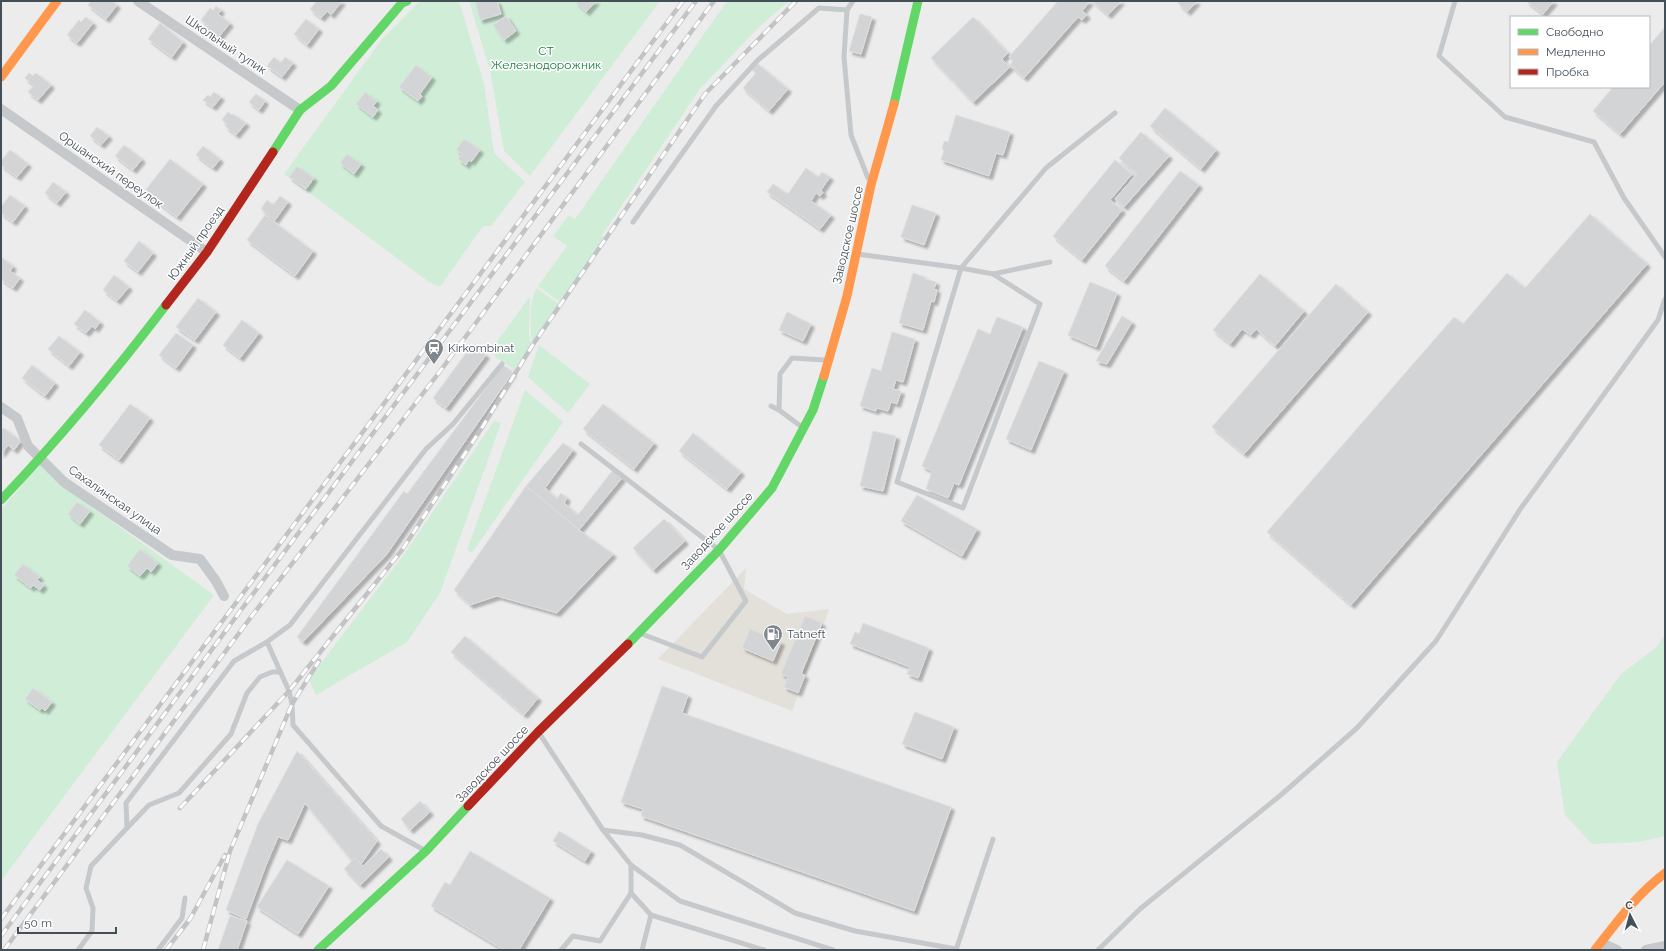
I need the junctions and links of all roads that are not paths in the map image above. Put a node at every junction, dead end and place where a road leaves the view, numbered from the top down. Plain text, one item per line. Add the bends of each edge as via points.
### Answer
1 (57, 1) edge
2 (138, 1) edge
3 (853, 1) edge
4 (918, 1) edge
5 (1455, 1) edge
6 (403, 2) edge
7 (847, 10) junction
8 (1, 77) edge
9 (1, 109) edge
10 (300, 110) junction
11 (1115, 113) dead end
12 (871, 186) junction
13 (633, 222) dead end
14 (206, 252) junction
15 (856, 254) junction
16 (1665, 258) edge
17 (1050, 262) dead end
18 (961, 268) junction
19 (993, 274) junction
20 (1665, 299) edge
21 (828, 360) junction
22 (502, 364) dead end
23 (770, 406) dead end
24 (1, 407) edge
25 (779, 410) junction
26 (804, 428) junction
27 (581, 444) dead end
28 (40, 459) junction
29 (1, 500) edge
30 (718, 550) junction
31 (224, 596) dead end
32 (639, 632) junction
33 (267, 642) junction
34 (280, 672) junction
35 (538, 732) junction
36 (127, 828) junction
37 (603, 830) junction
38 (993, 839) dead end
39 (426, 851) junction
40 (631, 865) junction
41 (1665, 873) edge
42 (631, 892) junction
43 (185, 898) dead end
44 (651, 915) junction
45 (1598, 946) edge
46 (1665, 946) edge
47 (956, 949) edge
48 (78, 950) edge
49 (158, 950) edge
50 (318, 950) edge
51 (561, 950) edge
52 (642, 950) edge
53 (763, 950) edge
54 (833, 950) edge
55 (1098, 950) edge
56 (1617, 950) edge
57 (1646, 950) edge

1 - 8 main road
2 - 10 street, Школьный тупик
3 - 7 lane
4 - 12 main road, Заводское шоссе
5 - 16 lane via 1439,56 1505,117 1594,142 1624,198
6 - 10 main road, Южный проезд via 331,86
7 - 12 lane via 844,57 851,135
7 - 13 lane via 820,8 758,60 716,106
9 - 14 street, Оршанский переулок
10 - 14 main road, Южный проезд
11 - 18 lane via 1046,168
12 - 15 main road, Заводское шоссе
14 - 28 main road, Южный проезд via 125,359
15 - 18 lane
15 - 21 main road, Заводское шоссе via 847,296
17 - 19 lane
18 - 19 lane
18 - 19 lane via 897,482 963,508 1040,304
20 - 55 lane via 1658,320 1521,508 1436,641 1357,728 1282,794 1140,909
21 - 25 lane via 792,358 780,374
21 - 26 main road, Заводское шоссе via 813,410
22 - 33 lane via 453,424 426,449 290,625
23 - 25 lane
24 - 28 street, Сахалинская улица via 17,418 28,446
25 - 26 lane
26 - 30 main road, Заводское шоссе via 772,488
27 - 30 lane
28 - 29 main road, Южный проезд
28 - 31 street, Сахалинская улица via 64,482 172,555 200,558
30 - 32 main road, Заводское шоссе
30 - 32 lane via 746,601 702,657
32 - 35 main road, Заводское шоссе
33 - 34 lane
33 - 36 lane via 234,661 126,803
34 - 36 lane via 260,677 247,693 231,734 179,793 149,805
34 - 39 lane via 289,691 293,725 381,826
35 - 37 lane
35 - 39 main road, Заводское шоссе
36 - 48 lane via 90,866 86,888 92,908 92,931
37 - 40 lane
37 - 47 lane via 642,834 680,845 795,913 855,931
38 - 47 lane
39 - 50 main road, Заводское шоссе
40 - 42 lane
40 - 54 lane via 680,901
41 - 45 main road via 1628,907
42 - 44 lane
42 - 51 lane via 600,940 573,936
43 - 49 lane via 182,918
44 - 52 lane
44 - 53 lane
45 - 56 street
46 - 57 street

